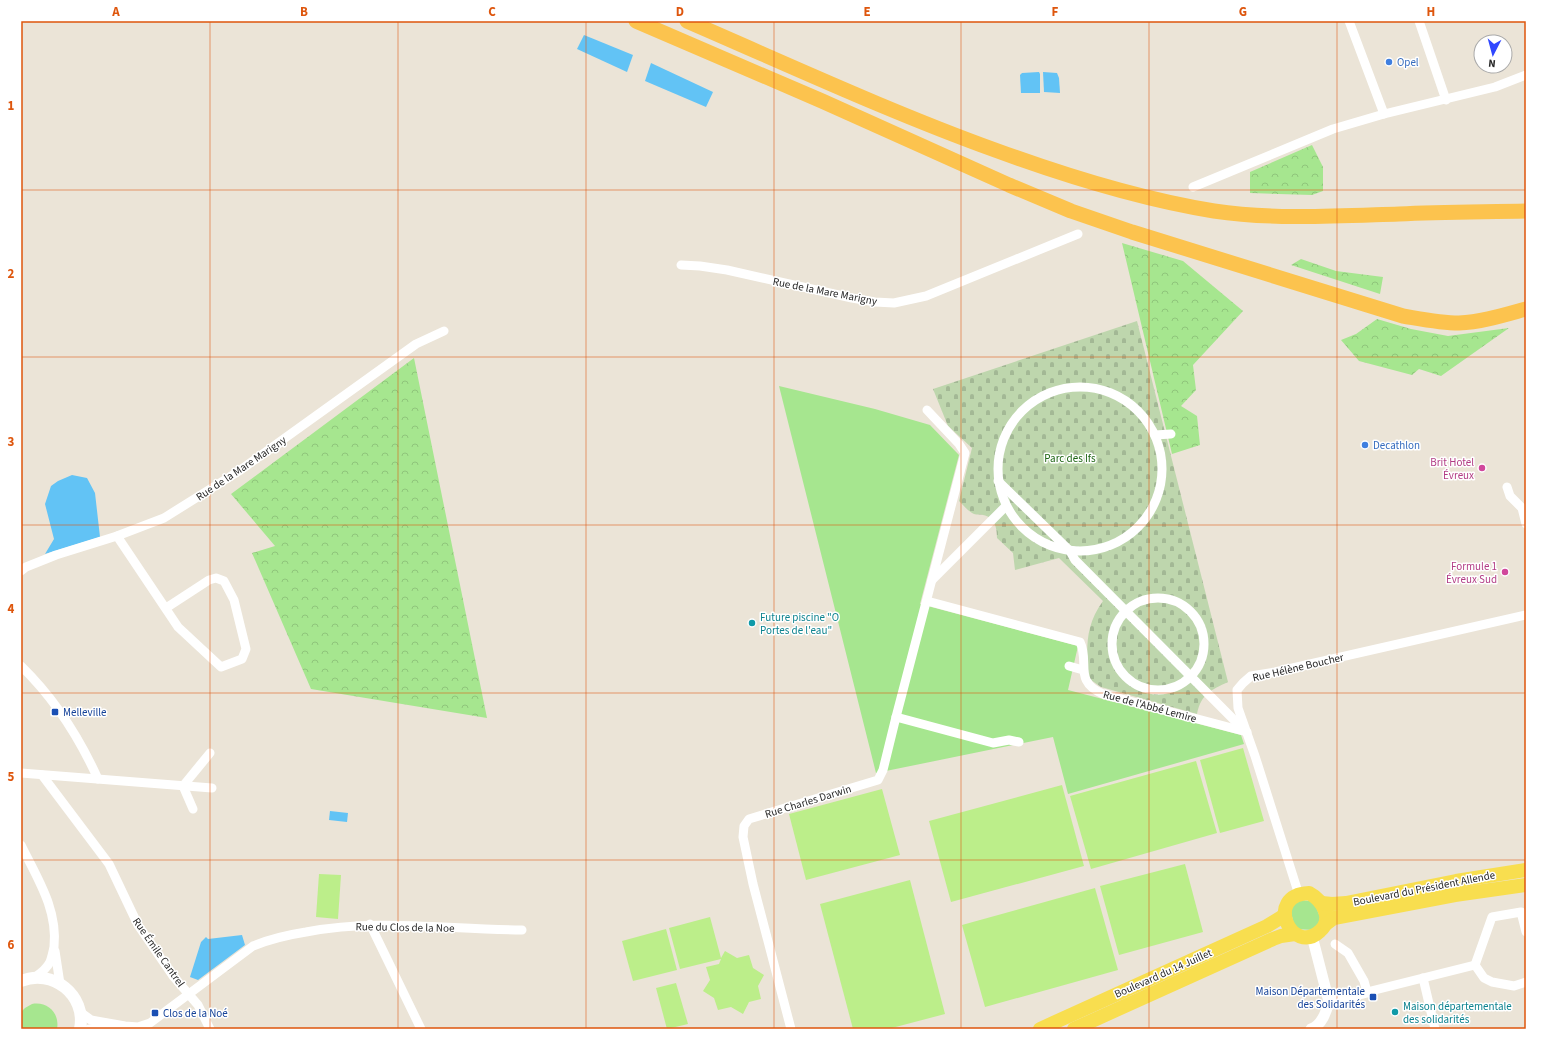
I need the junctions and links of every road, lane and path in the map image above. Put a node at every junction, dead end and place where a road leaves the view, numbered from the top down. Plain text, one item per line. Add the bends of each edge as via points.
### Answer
1 (636, 21) edge
2 (686, 21) edge
3 (1349, 21) edge
4 (1419, 21) edge
5 (1526, 75) edge
6 (1446, 100) junction
7 (1384, 114) junction
8 (1193, 186) dead end
9 (1526, 212) edge
10 (1078, 234) dead end
11 (681, 265) dead end
12 (1526, 309) edge
13 (444, 331) dead end
14 (927, 410) dead end
15 (1172, 434) dead end
16 (1155, 435) junction
17 (998, 481) junction
18 (1507, 487) dead end
19 (1006, 506) junction
20 (1526, 524) edge
21 (117, 536) junction
22 (1070, 551) junction
23 (21, 571) edge
24 (931, 581) junction
25 (927, 601) junction
26 (166, 608) junction
27 (1125, 611) junction
28 (1526, 615) edge
29 (21, 666) edge
30 (1069, 666) dead end
31 (1083, 670) junction
32 (1190, 677) junction
33 (896, 716) junction
34 (1246, 731) junction
35 (1019, 742) dead end
36 (210, 753) dead end
37 (21, 773) edge
38 (42, 775) junction
39 (98, 779) junction
40 (183, 786) junction
41 (212, 788) dead end
42 (193, 809) dead end
43 (21, 846) edge
44 (1526, 870) edge
45 (1526, 885) edge
46 (1299, 895) junction
47 (1322, 903) junction
48 (1524, 912) edge
49 (1284, 915) junction
50 (370, 924) junction
51 (1326, 924) junction
52 (522, 930) dead end
53 (1526, 932) edge
54 (1295, 934) junction
55 (1312, 936) junction
56 (54, 941) junction
57 (1335, 944) dead end
58 (1475, 964) junction
59 (35, 977) junction
60 (1423, 978) junction
61 (21, 981) edge
62 (1526, 982) edge
63 (60, 984) junction
64 (1367, 992) junction
65 (189, 994) junction
66 (1329, 1002) junction
67 (80, 1012) junction
68 (125, 1026) junction
69 (417, 1028) edge
70 (80, 1029) edge
71 (89, 1029) edge
72 (210, 1029) edge
73 (791, 1029) edge
74 (1040, 1029) edge
75 (1074, 1029) edge
76 (1311, 1029) edge
77 (1435, 1029) edge

1 - 12 highway via 1009,185 1132,232 1403,316 1442,322 1476,322
2 - 9 highway via 951,134 1041,167 1156,199 1217,211 1266,215
3 - 7 street
4 - 6 street
5 - 6 street via 1495,87
6 - 7 street
7 - 8 street via 1333,129
10 - 11 street, Rue de la Mare Marigny via 926,296 894,303 852,298 727,270
13 - 21 street, Rue de la Mare Marigny via 416,344 239,471 164,518
14 - 24 street, Rue Charles Darwin via 965,453
15 - 16 street
16 - 17 street via 1138,411 1114,394 1092,387 1056,390 1025,407 1010,425 1000,446
16 - 22 street via 1160,449 1162,478 1156,499 1146,518 1137,529 1112,544 1099,549
17 - 19 street
17 - 22 street
18 - 20 street via 1510,496 1522,508
19 - 22 street via 1013,518 1032,536 1056,548
19 - 24 street
21 - 23 street, Rue de la Mare Marigny via 56,555
21 - 26 street
22 - 27 street via 1075,560
24 - 25 street, Rue Charles Darwin
25 - 31 street, Rue de l'Abbé Lemire via 1080,642 1083,648
25 - 33 street, Rue Charles Darwin
26 - 26 street via 178,627 221,667 242,659 246,649 234,600 224,581 216,578 209,580
27 - 32 street
27 - 32 street via 1146,599 1158,598 1170,599 1191,612 1203,632 1204,644 1200,662
27 - 32 street via 1118,619 1111,638 1113,659 1124,676 1132,683 1152,690 1173,688
28 - 34 street, Rue Hélène Boucher via 1251,676 1237,690 1238,708
29 - 39 street via 35,679 64,717
30 - 31 street
31 - 34 street, Rue de l'Abbé Lemire via 1089,685 1103,694
32 - 34 street
33 - 35 street via 993,743 1009,740
33 - 73 street, Rue Charles Darwin via 883,770 878,780 749,819 744,826 743,838 753,884
34 - 46 street, Rue Hélène Boucher
36 - 40 street
37 - 38 street
38 - 39 street
38 - 65 street, Rue Émile Cantrel via 109,864 138,925 173,976
39 - 40 street
40 - 41 street
40 - 42 street
43 - 56 street via 49,902
44 - 47 main road, Boulevard du Président Allende via 1463,879 1346,903
45 - 51 main road via 1455,895 1334,918
46 - 47 main road via 1309,893
46 - 49 main road via 1289,901
47 - 51 main road
48 - 53 street
48 - 58 street via 1492,917
49 - 54 main road
49 - 74 main road, Boulevard du 14 Juillet via 1267,926
50 - 52 street, Rue du Clos de la Noe
50 - 65 street, Rue du Clos de la Noe via 323,928 267,940 253,946
50 - 69 street
51 - 55 main road
54 - 55 main road, Boulevard du 14 Juillet via 1302,937
54 - 75 main road, Boulevard du 14 Juillet via 1273,939
55 - 66 street
56 - 59 street via 50,963
56 - 63 street
57 - 64 street via 1348,953 1364,981
58 - 60 street
58 - 62 street via 1484,978 1492,982 1514,986
59 - 61 main road
59 - 63 main road
60 - 64 street
60 - 77 street
63 - 67 main road via 74,997
64 - 66 street
65 - 68 street, Rue du Clos de la Noe via 150,1023 138,1027
65 - 72 street, Rue Émile Cantrel
66 - 76 street via 1326,1015
67 - 68 street, Rue du Clos de la Noe via 91,1020
67 - 70 main road
68 - 71 street, Rue du Clos de la Noe

